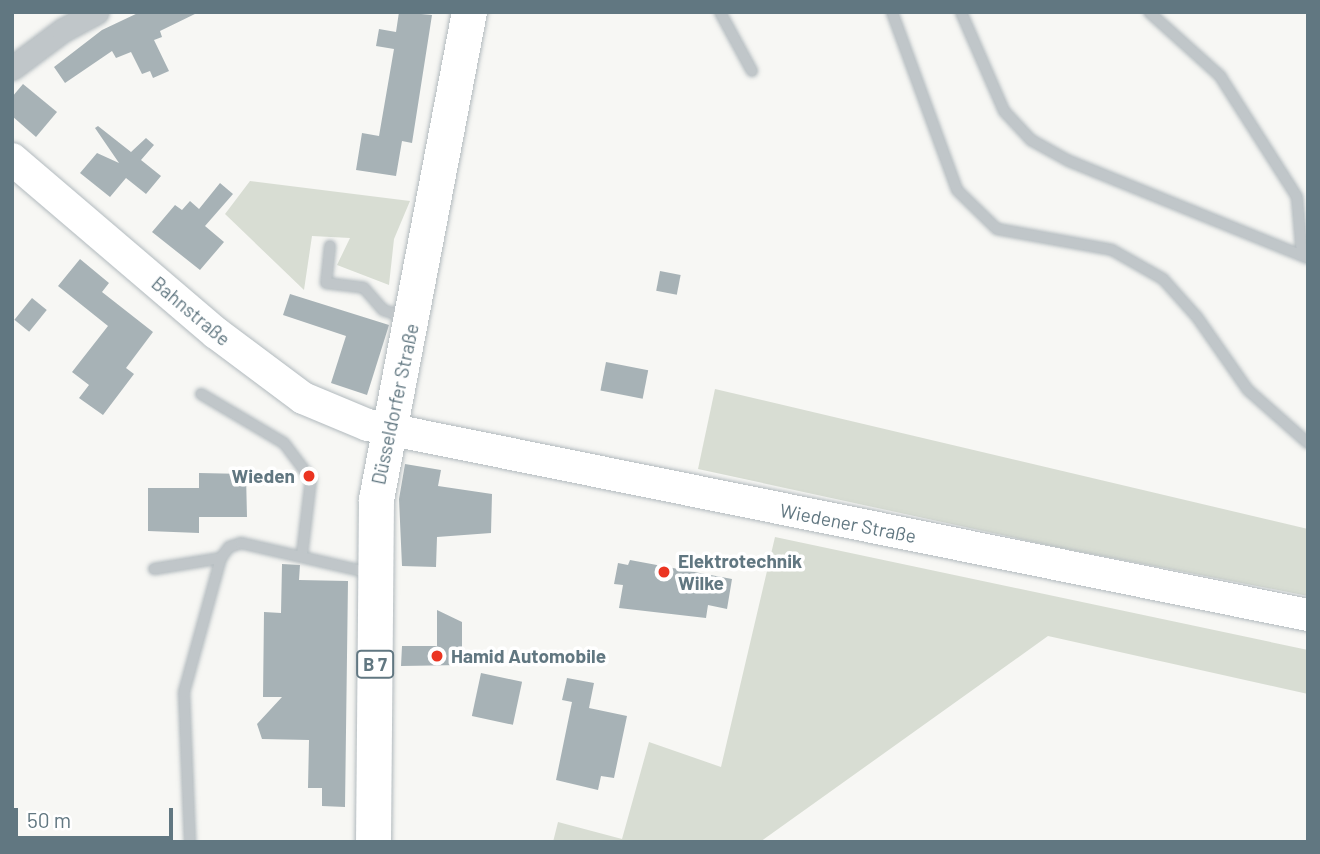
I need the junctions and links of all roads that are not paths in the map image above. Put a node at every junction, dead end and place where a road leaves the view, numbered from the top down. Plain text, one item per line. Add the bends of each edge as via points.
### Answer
1 (97, 12) edge
2 (468, 12) edge
3 (720, 12) edge
4 (892, 12) edge
5 (961, 12) edge
6 (1149, 12) edge
7 (12, 68) edge
8 (752, 71) dead end
9 (12, 159) edge
10 (330, 246) dead end
11 (1305, 257) edge
12 (413, 320) junction
13 (201, 394) dead end
14 (388, 431) junction
15 (1308, 443) edge
16 (302, 555) junction
17 (221, 558) junction
18 (154, 569) dead end
19 (374, 574) junction
20 (1308, 615) edge
21 (190, 842) edge
22 (373, 842) edge

1 - 7 street via 63,30
2 - 12 main road, Düsseldorfer Straße / B 7
3 - 8 lane
4 - 15 lane via 957,190 997,229 1112,250 1163,279 1197,317 1248,390
5 - 11 lane via 1004,111 1031,140 1069,161
6 - 11 lane via 1220,76 1297,197
9 - 14 main road, Bahnstraße via 216,333 303,398
10 - 12 lane via 326,283 364,288 383,310
12 - 14 main road, Düsseldorfer Straße / B 7
13 - 16 lane via 284,443 311,479
14 - 19 main road, Düsseldorfer Straße / B 7 via 376,499
14 - 20 main road, Wiedener Straße
16 - 17 lane via 241,543 229,547
16 - 19 lane
17 - 18 lane
17 - 21 lane via 184,692
19 - 22 main road, Düsseldorfer Straße / B 7

